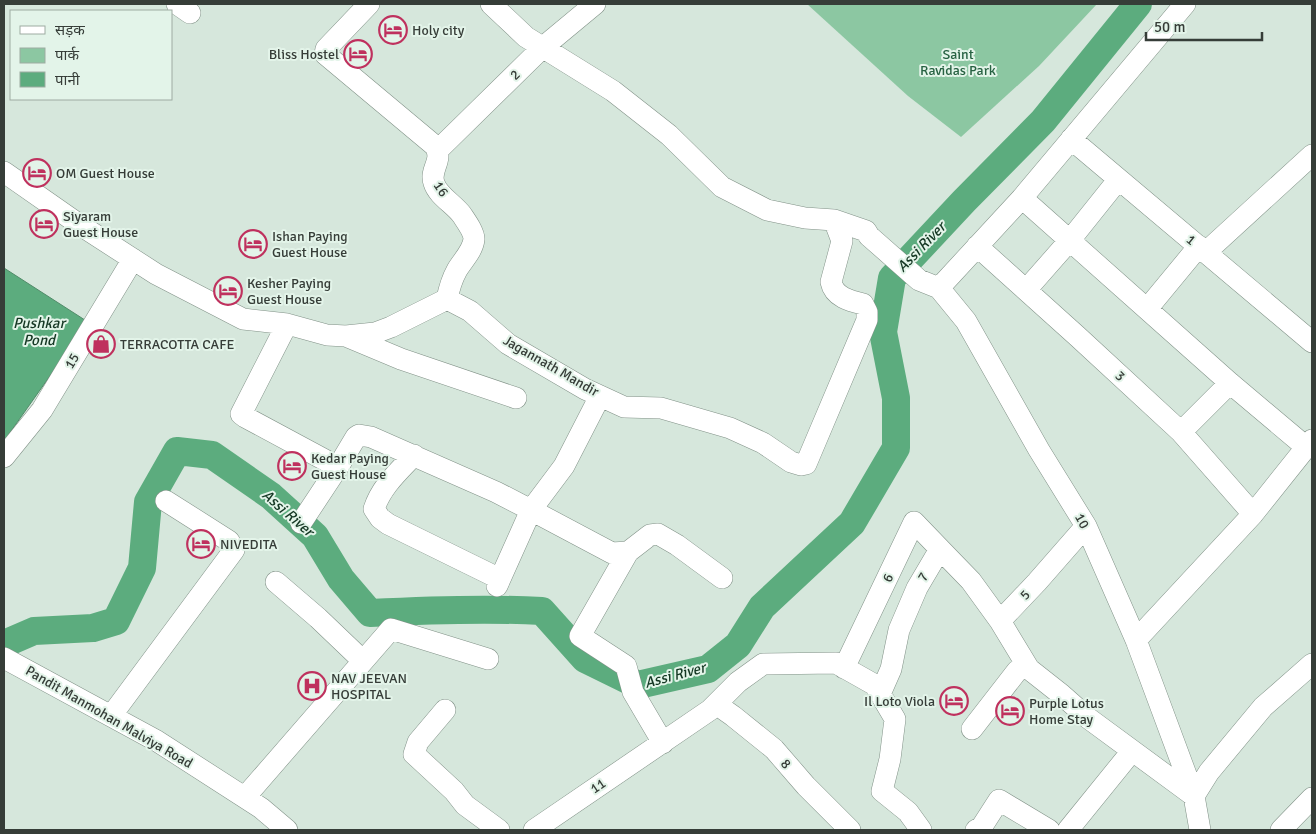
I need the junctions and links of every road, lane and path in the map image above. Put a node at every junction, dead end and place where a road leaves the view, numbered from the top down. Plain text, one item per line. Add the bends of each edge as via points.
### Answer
1 (369, 4) edge
2 (491, 4) edge
3 (595, 4) edge
4 (1185, 4) edge
5 (542, 48) junction
6 (1071, 139) junction
7 (438, 150) junction
8 (1312, 155) edge
9 (4, 172) edge
10 (1118, 180) junction
11 (1022, 198) junction
12 (834, 220) junction
13 (1070, 240) junction
14 (977, 246) junction
15 (1202, 249) junction
16 (133, 259) junction
17 (939, 288) junction
18 (1026, 290) junction
19 (446, 300) junction
20 (1147, 309) junction
21 (287, 324) junction
22 (346, 336) junction
23 (1312, 342) edge
24 (1230, 383) junction
25 (600, 396) junction
26 (516, 398) dead end
27 (1180, 432) junction
28 (1310, 443) edge
29 (414, 456) junction
30 (4, 457) edge
31 (338, 467) junction
32 (166, 501) dead end
33 (530, 510) junction
34 (1253, 514) junction
35 (301, 523) dead end
36 (1086, 526) junction
37 (940, 549) junction
38 (628, 552) junction
39 (722, 578) dead end
40 (276, 582) dead end
41 (1000, 621) junction
42 (1136, 640) junction
43 (4, 658) edge
44 (488, 659) dead end
45 (363, 661) junction
46 (1312, 664) edge
47 (844, 668) junction
48 (1029, 669) junction
49 (880, 694) junction
50 (716, 704) junction
51 (445, 710) dead end
52 (110, 716) junction
53 (972, 729) dead end
54 (663, 743) junction
55 (1132, 751) junction
56 (1194, 796) junction
57 (245, 797) junction
58 (1312, 798) edge
59 (542, 828) edge
60 (287, 830) edge
61 (499, 830) edge
62 (850, 830) edge
63 (921, 830) edge
64 (976, 830) edge
65 (1049, 830) edge
66 (1068, 830) edge
67 (1200, 830) edge
68 (1281, 830) edge

1 - 7 street via 326,49 325,54
2 - 5 street
3 - 5 street, 2
4 - 6 street
5 - 7 street, 2
5 - 12 street via 613,91 669,135 722,187 767,210
6 - 10 street, 1
6 - 11 street
7 - 19 street, 16 via 433,181 462,215 474,240
8 - 15 street
9 - 16 street
10 - 13 street
10 - 15 street, 1
11 - 13 street
11 - 14 street
12 - 17 street, 10 via 866,231 919,280
12 - 25 street, Jagannath Mandir via 842,241 832,288 837,294 863,304 867,320 806,464 791,462 763,443 730,428 660,408 624,407
13 - 18 street
13 - 20 street
14 - 17 street
14 - 18 street, 3
15 - 20 street
15 - 23 street, 1
16 - 21 street via 243,319
16 - 30 street, 15 via 42,410
17 - 36 street, 10 via 966,321
18 - 27 street, 3
19 - 22 street via 391,327
19 - 25 street, Jagannath Mandir via 470,311 508,344
20 - 24 street
21 - 22 street via 327,335
21 - 31 street via 242,414
22 - 26 street via 401,360
24 - 27 street
24 - 28 street
25 - 33 street via 564,466
27 - 34 street, 3
28 - 34 street
29 - 31 street via 359,435
29 - 33 street
29 - 33 street via 378,496 374,510 388,524 498,582
31 - 35 street
32 - 52 street via 229,541 234,550
33 - 38 street via 612,553
34 - 42 street
36 - 41 street, 5
36 - 42 street, 10
37 - 41 street via 971,581
37 - 47 street, 6 via 914,522
37 - 49 street, 7 via 917,588 899,630 891,669
38 - 39 street via 650,535 658,534
38 - 54 street via 580,636 626,666 633,692
40 - 45 street
41 - 48 street
42 - 56 street, 10
43 - 52 street, Pandit Manmohan Malviya Road
44 - 45 street via 391,630
45 - 57 street
46 - 56 street via 1263,707 1209,772
47 - 49 street, 11 via 875,685
47 - 50 street, 11 via 836,663 762,664
48 - 53 street via 1017,671
48 - 55 street
49 - 63 street, 11 via 895,719 882,791 908,812
50 - 54 street, 11
50 - 62 street, 8 via 774,749
51 - 61 street via 418,742 414,754 465,805
52 - 57 street, Pandit Manmohan Malviya Road via 157,741
54 - 59 street, 11
55 - 56 street
55 - 66 street
56 - 67 street, 10
57 - 60 street, Pandit Manmohan Malviya Road
58 - 68 street
64 - 65 street via 981,828 999,800

